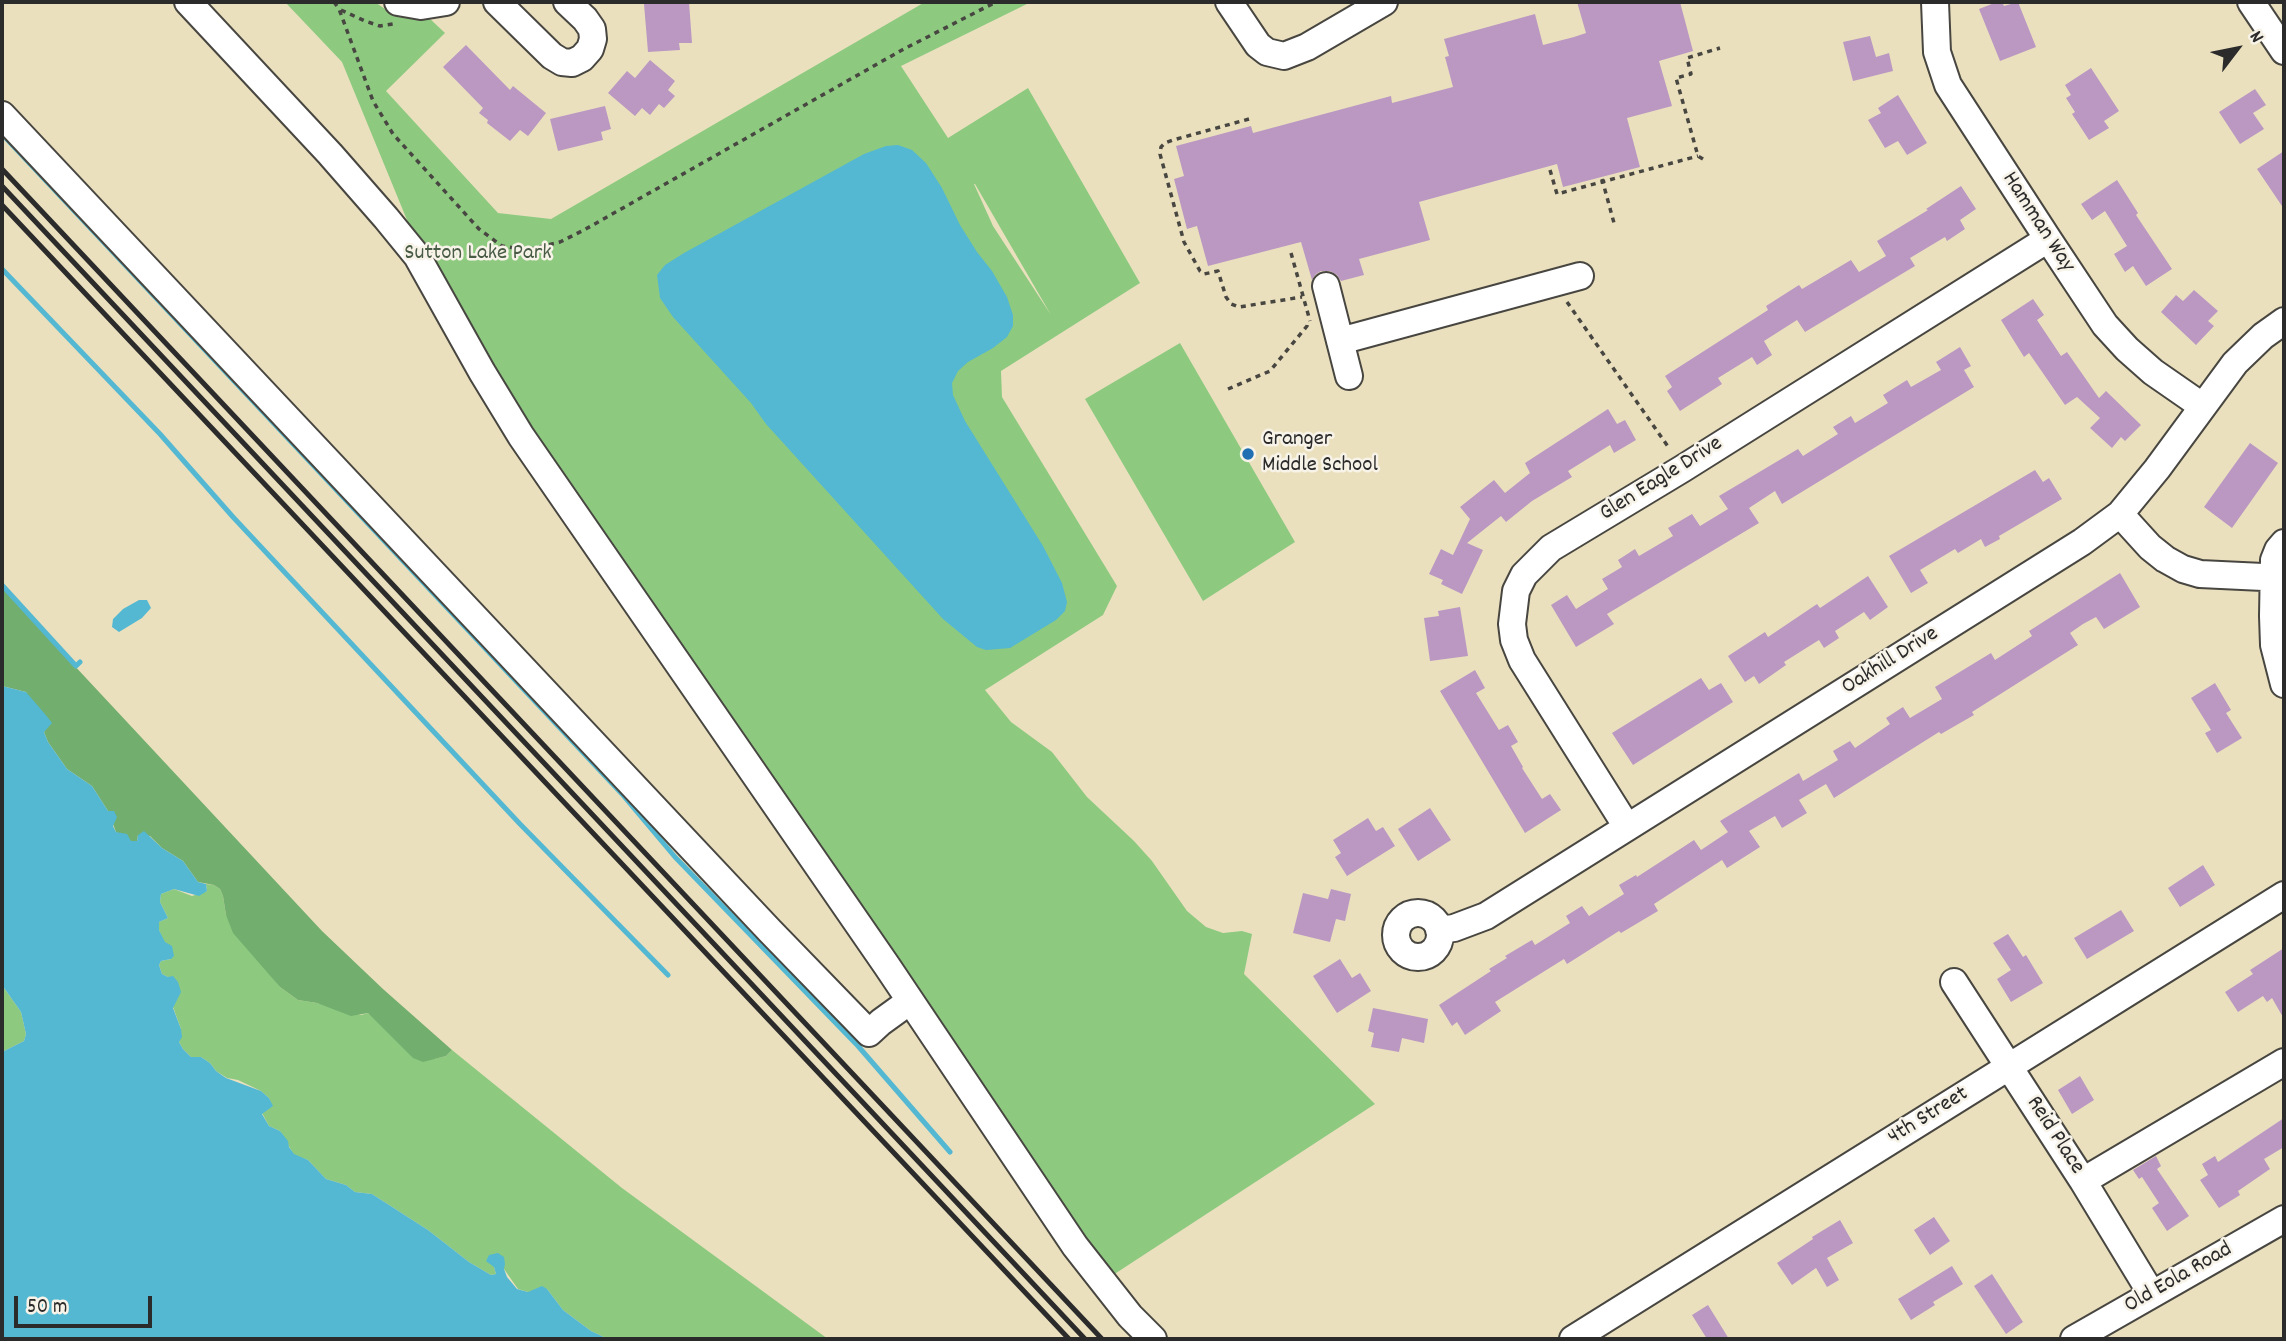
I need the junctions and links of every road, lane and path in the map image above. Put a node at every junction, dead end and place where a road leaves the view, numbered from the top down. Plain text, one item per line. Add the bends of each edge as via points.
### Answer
1 (188, 2) edge
2 (334, 2) edge
3 (446, 2) edge
4 (496, 2) edge
5 (567, 2) edge
6 (996, 2) edge
7 (1229, 2) edge
8 (1384, 2) edge
9 (1935, 2) edge
10 (2251, 2) edge
11 (339, 9) junction
12 (400, 12) edge
13 (1720, 48) dead end
14 (2284, 51) edge
15 (2, 115) edge
16 (1249, 119) dead end
17 (1698, 156) junction
18 (1703, 159) dead end
19 (1550, 170) dead end
20 (1602, 181) junction
21 (1614, 223) dead end
22 (2048, 239) junction
23 (1291, 253) dead end
24 (1580, 276) dead end
25 (1314, 291) junction
26 (1563, 297) dead end
27 (1315, 320) dead end
28 (1308, 321) junction
29 (2284, 321) edge
30 (1340, 341) junction
31 (1349, 376) dead end
32 (1228, 389) dead end
33 (2202, 406) junction
34 (1669, 447) dead end
35 (2119, 514) junction
36 (2284, 543) edge
37 (2279, 578) edge
38 (2284, 684) edge
39 (1626, 827) junction
40 (2284, 895) edge
41 (1439, 930) dead end
42 (1954, 982) dead end
43 (911, 1001) junction
44 (2284, 1062) edge
45 (2009, 1067) junction
46 (2083, 1181) junction
47 (2284, 1219) edge
48 (2151, 1293) junction
49 (1153, 1339) edge
50 (1573, 1339) edge
51 (2074, 1339) edge

1 - 43 street via 338,163 417,256 521,436
2 - 11 path
3 - 12 street
4 - 5 street via 552,56 572,63 590,49 593,39 585,19
6 - 11 path via 902,50 584,230 527,250 502,246 479,229 393,134 373,101
7 - 8 street via 1258,45 1284,55 1307,47
9 - 22 street, Hamman Way via 1937,52 1948,85
10 - 14 street
11 - 12 path via 380,26
13 - 17 path via 1686,58 1690,74 1676,78
15 - 43 street via 869,1033
16 - 25 path via 1161,147 1184,242 1203,274 1218,271 1226,298 1239,307
17 - 18 path
17 - 20 path
19 - 20 path via 1557,194
20 - 21 path
22 - 33 street, Hamman Way via 2105,325 2127,349
22 - 39 street, Glen Eagle Drive via 1551,548 1524,575 1513,607 1514,640 1522,660
23 - 25 path
24 - 30 street
25 - 28 path
25 - 30 street
26 - 34 path
27 - 28 path
28 - 32 path via 1270,371
29 - 33 street, Oakhill Drive via 2235,363
30 - 31 street
33 - 35 street, Oakhill Drive
35 - 37 street via 2150,547 2183,569
35 - 39 street, Oakhill Drive via 2058,558
36 - 37 street via 2274,560
37 - 38 street via 2274,645
39 - 41 street, Oakhill Drive via 1486,916
40 - 45 street, 4th Street
42 - 45 street, Reid Place
43 - 49 street via 1075,1246
44 - 46 street
45 - 46 street, Reid Place
45 - 50 street, 4th Street
46 - 48 street, Reid Place
47 - 48 street, Old Eola Road
48 - 51 street, Old Eola Road

